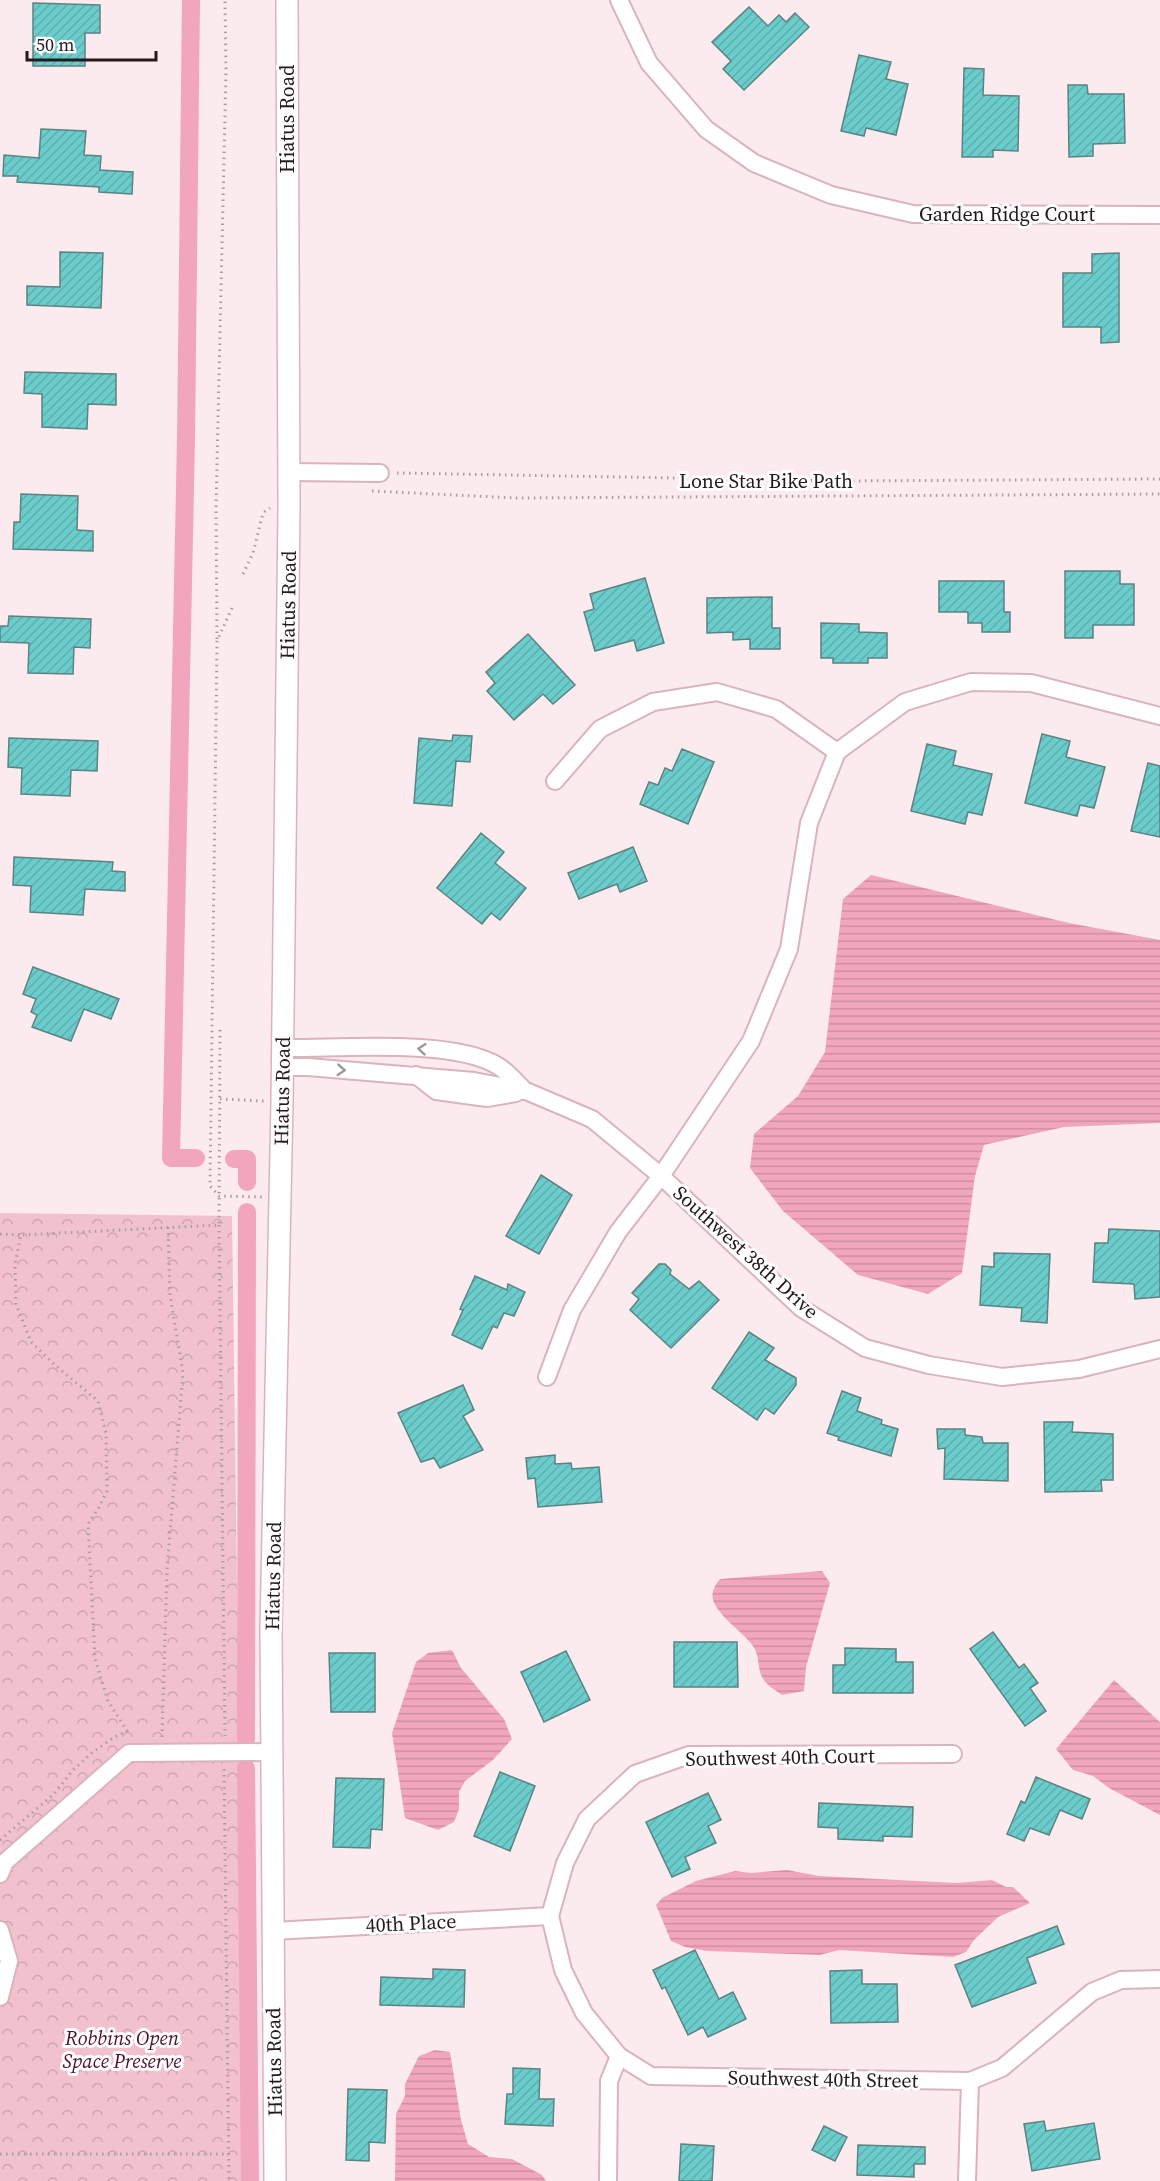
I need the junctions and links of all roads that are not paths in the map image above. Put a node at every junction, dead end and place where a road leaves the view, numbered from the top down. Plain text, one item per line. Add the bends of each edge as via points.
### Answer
1 (287, 0) edge
2 (619, 0) edge
3 (1160, 214) edge
4 (289, 472) junction
5 (380, 473) road end
6 (1160, 716) edge
7 (837, 752) junction
8 (555, 781) dead end
9 (282, 1057) junction
10 (526, 1091) junction
11 (661, 1176) junction
12 (1160, 1349) edge
13 (547, 1377) dead end
14 (272, 1752) junction
15 (953, 1754) dead end
16 (0, 1874) edge
17 (550, 1916) junction
18 (0, 1930) edge
19 (273, 1930) junction
20 (1160, 1979) edge
21 (0, 1997) edge
22 (619, 2056) junction
23 (970, 2080) junction
24 (275, 2181) edge
25 (608, 2181) edge
26 (967, 2181) edge

1 - 4 street, Hiatus Road
2 - 3 street, Garden Ridge Court via 649,63 706,129 754,163 831,195 913,214
4 - 5 street
4 - 9 street, Hiatus Road
6 - 7 street via 1031,683 971,682 905,702
7 - 8 street via 776,709 717,692 653,702 600,729
7 - 11 street via 809,823 789,949 751,1041
9 -> 10 street, Southwest 38th Drive
10 -> 9 street, Southwest 38th Drive via 497,1066 462,1053 409,1048
9 - 14 street, Hiatus Road
10 - 11 street, Southwest 38th Drive via 592,1119
11 - 12 street, Southwest 38th Drive via 801,1308 865,1348 929,1365 1002,1377 1079,1369
11 - 13 street via 618,1232 572,1310
14 - 16 street via 129,1753 5,1862
14 - 19 street, Hiatus Road
15 - 17 street, Southwest 40th Court via 689,1755 635,1774 587,1819 566,1863
17 - 19 street, 40th Place
17 - 22 street, Southwest 40th Street via 562,1970 584,2013
18 - 21 street via 9,1961
19 - 24 street, Hiatus Road
20 - 23 street, Southwest 40th Street via 1121,1980 1092,1992 1002,2068
22 - 23 street, Southwest 40th Street via 651,2076
22 - 25 street via 609,2081
23 - 26 street

